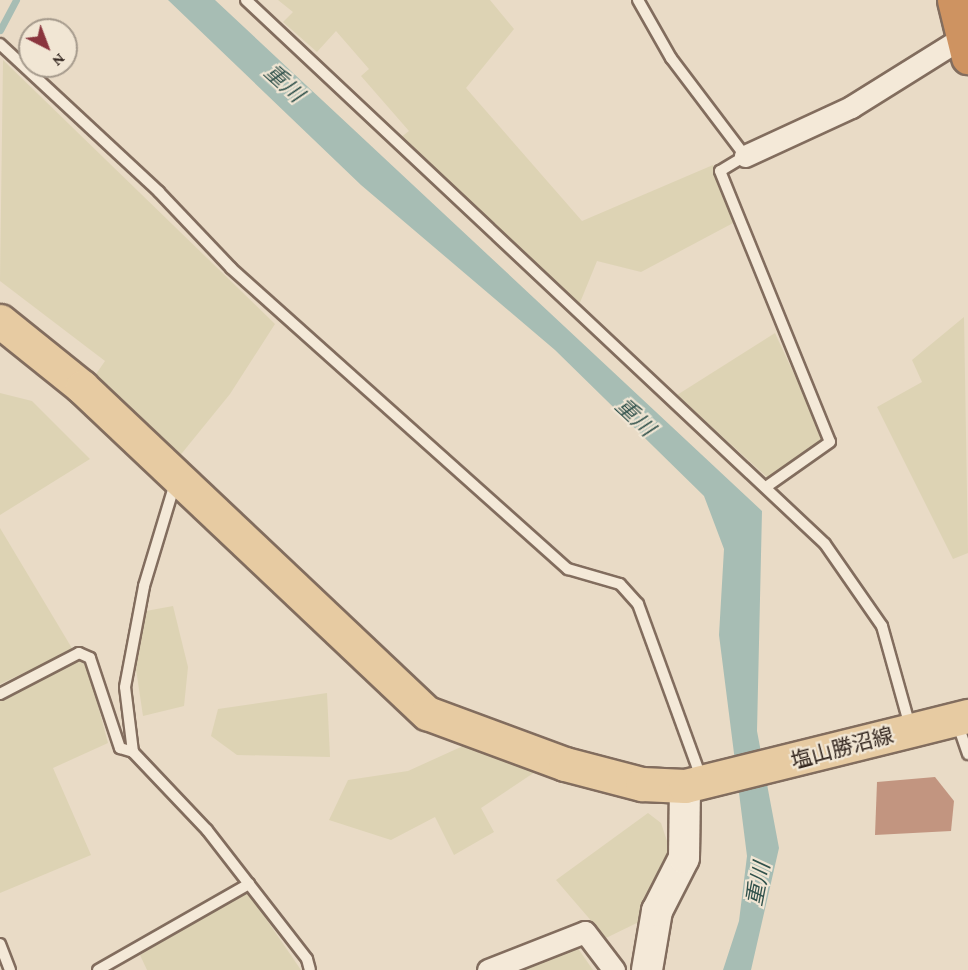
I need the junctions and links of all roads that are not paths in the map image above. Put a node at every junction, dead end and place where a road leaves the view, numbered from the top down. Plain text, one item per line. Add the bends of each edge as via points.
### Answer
1 (246, 0) edge
2 (638, 0) edge
3 (954, 0) edge
4 (965, 47) edge
5 (4, 48) edge
6 (745, 156) junction
7 (0, 321) edge
8 (177, 476) junction
9 (766, 487) junction
10 (0, 694) edge
11 (962, 717) edge
12 (909, 731) junction
13 (133, 752) junction
14 (968, 754) edge
15 (701, 784) junction
16 (249, 884) junction
17 (0, 944) edge
18 (10, 970) edge
19 (98, 970) edge
20 (310, 970) edge
21 (488, 970) edge
22 (614, 970) edge
23 (647, 970) edge

1 - 9 lane
2 - 6 lane via 671,58
3 - 4 highway
4 - 6 street via 852,107
5 - 15 lane via 159,192 231,268 568,569 620,584 638,604
6 - 9 lane via 720,171 830,442
7 - 8 main road, 塩山勝沼線
8 - 13 lane via 144,586 125,687
8 - 15 main road, 塩山勝沼線 via 427,713 565,764 642,784
9 - 12 lane via 825,544 882,626
10 - 13 lane via 85,654 120,748
11 - 12 main road, 塩山勝沼線
11 - 14 lane
12 - 15 main road, 塩山勝沼線
13 - 16 lane via 207,830
15 - 23 street via 684,858 657,911
16 - 19 lane
16 - 20 lane
17 - 18 lane
21 - 22 street via 585,932

